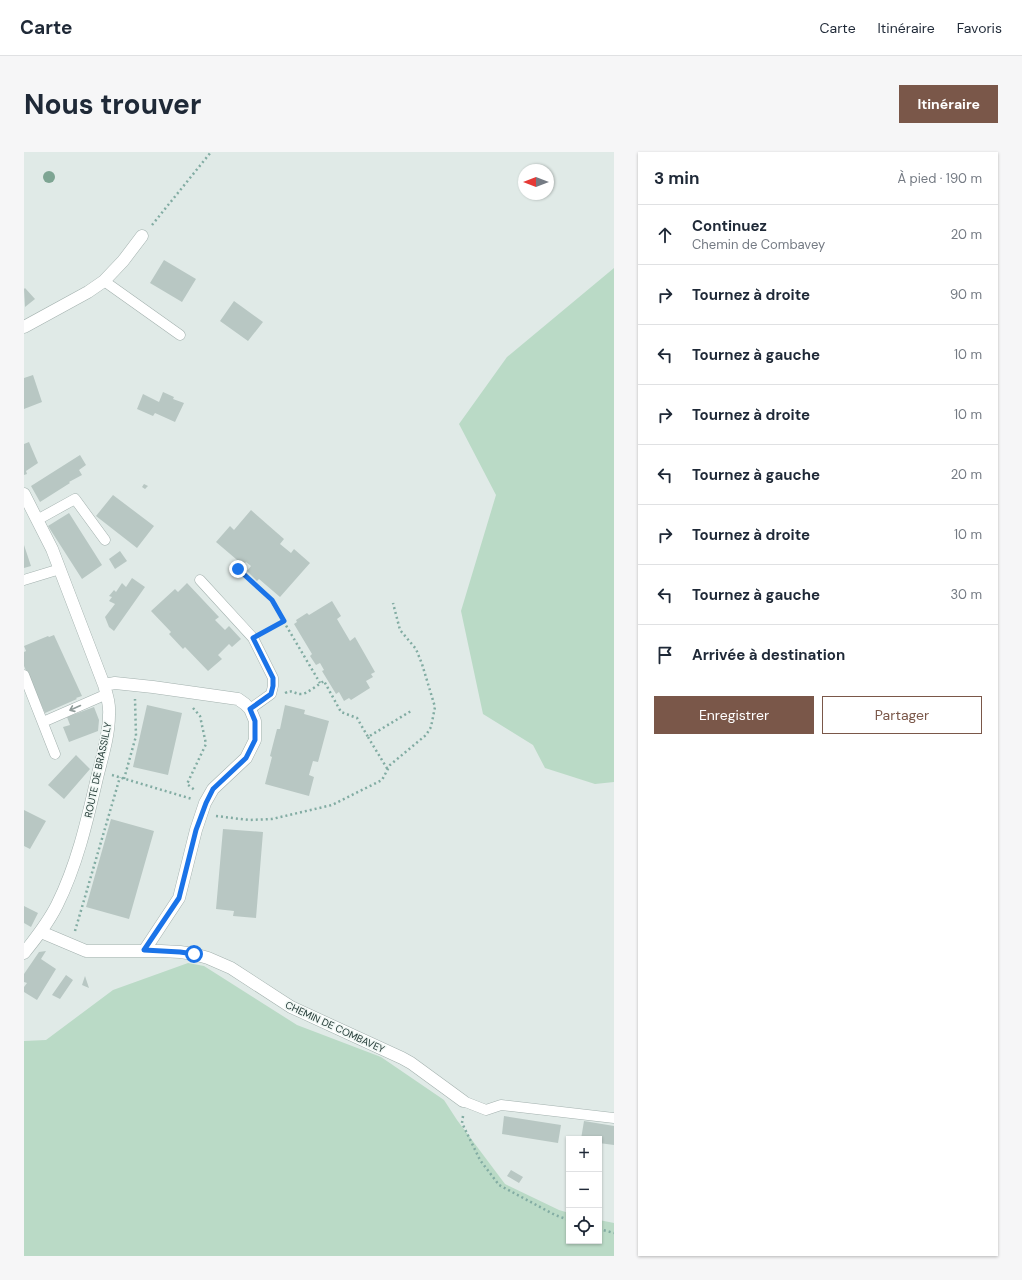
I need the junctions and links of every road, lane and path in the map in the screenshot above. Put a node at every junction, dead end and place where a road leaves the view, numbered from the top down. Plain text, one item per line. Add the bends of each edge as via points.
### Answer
1 (211, 152) edge
2 (142, 236) joint
3 (104, 281) junction
4 (24, 327) edge
5 (180, 335) dead end
6 (24, 494) edge
7 (37, 520) junction
8 (105, 540) dead end
9 (60, 568) junction
10 (238, 569) dead end
11 (24, 580) edge
12 (200, 580) dead end
13 (393, 603) dead end
14 (284, 621) junction
15 (253, 638) junction
16 (24, 674) edge
17 (320, 683) junction
18 (136, 685) junction
19 (106, 690) junction
20 (187, 692) junction
21 (271, 694) junction
22 (250, 709) junction
23 (411, 712) dead end
24 (43, 722) junction
25 (368, 737) junction
26 (55, 754) dead end
27 (388, 770) junction
28 (99, 771) junction
29 (120, 777) junction
30 (124, 778) junction
31 (201, 802) junction
32 (211, 816) dead end
33 (41, 932) junction
34 (71, 945) junction
35 (144, 950) junction
36 (24, 953) edge
37 (464, 1101) junction
38 (614, 1118) edge
39 (566, 1219) edge
40 (602, 1230) edge
41 (614, 1233) edge

1 - 2 path
2 - 3 street via 124,261
3 - 4 street
3 - 5 lane
6 - 7 street, ROUTE DE BRASSILLY
7 - 8 lane via 75,499
7 - 9 street, ROUTE DE BRASSILLY
9 - 11 lane
9 - 19 street, ROUTE DE BRASSILLY
10 - 14 path via 272,600
12 - 15 lane
13 - 27 path via 400,630 416,649 435,707 431,727 426,734 390,765
14 - 15 path
14 - 17 path
15 - 21 lane via 273,678
16 - 24 lane
17 - 21 path via 301,694 294,691 282,695
17 - 25 path via 324,681 341,712 357,718
18 - 19 street via 115,683
18 - 20 street
18 - 30 path via 136,736
19 -> 24 lane
19 - 28 street, ROUTE DE BRASSILLY via 110,713 109,725
20 - 22 street via 238,700
20 - 31 path via 187,701 200,716 206,744 187,784 200,793
21 - 22 lane
22 - 31 street via 255,721 255,740 246,758
23 - 25 path
24 - 26 lane
25 - 27 path
27 - 32 path via 382,780 332,805 272,819 249,820
28 - 29 path
28 - 33 street, ROUTE DE BRASSILLY via 71,874 57,906
29 - 30 path
29 - 34 path
30 - 31 path
31 - 35 street via 179,898
33 - 34 street, CHEMIN DE COMBAVEY
33 - 36 street, ROUTE DE BRASSILLY
34 - 35 street, CHEMIN DE COMBAVEY via 86,951
35 - 37 street, CHEMIN DE COMBAVEY via 194,954 231,968 291,1007 402,1058
37 - 38 lane via 486,1110 501,1105
37 - 39 path via 462,1123 480,1160 499,1185 555,1216
40 - 41 path

